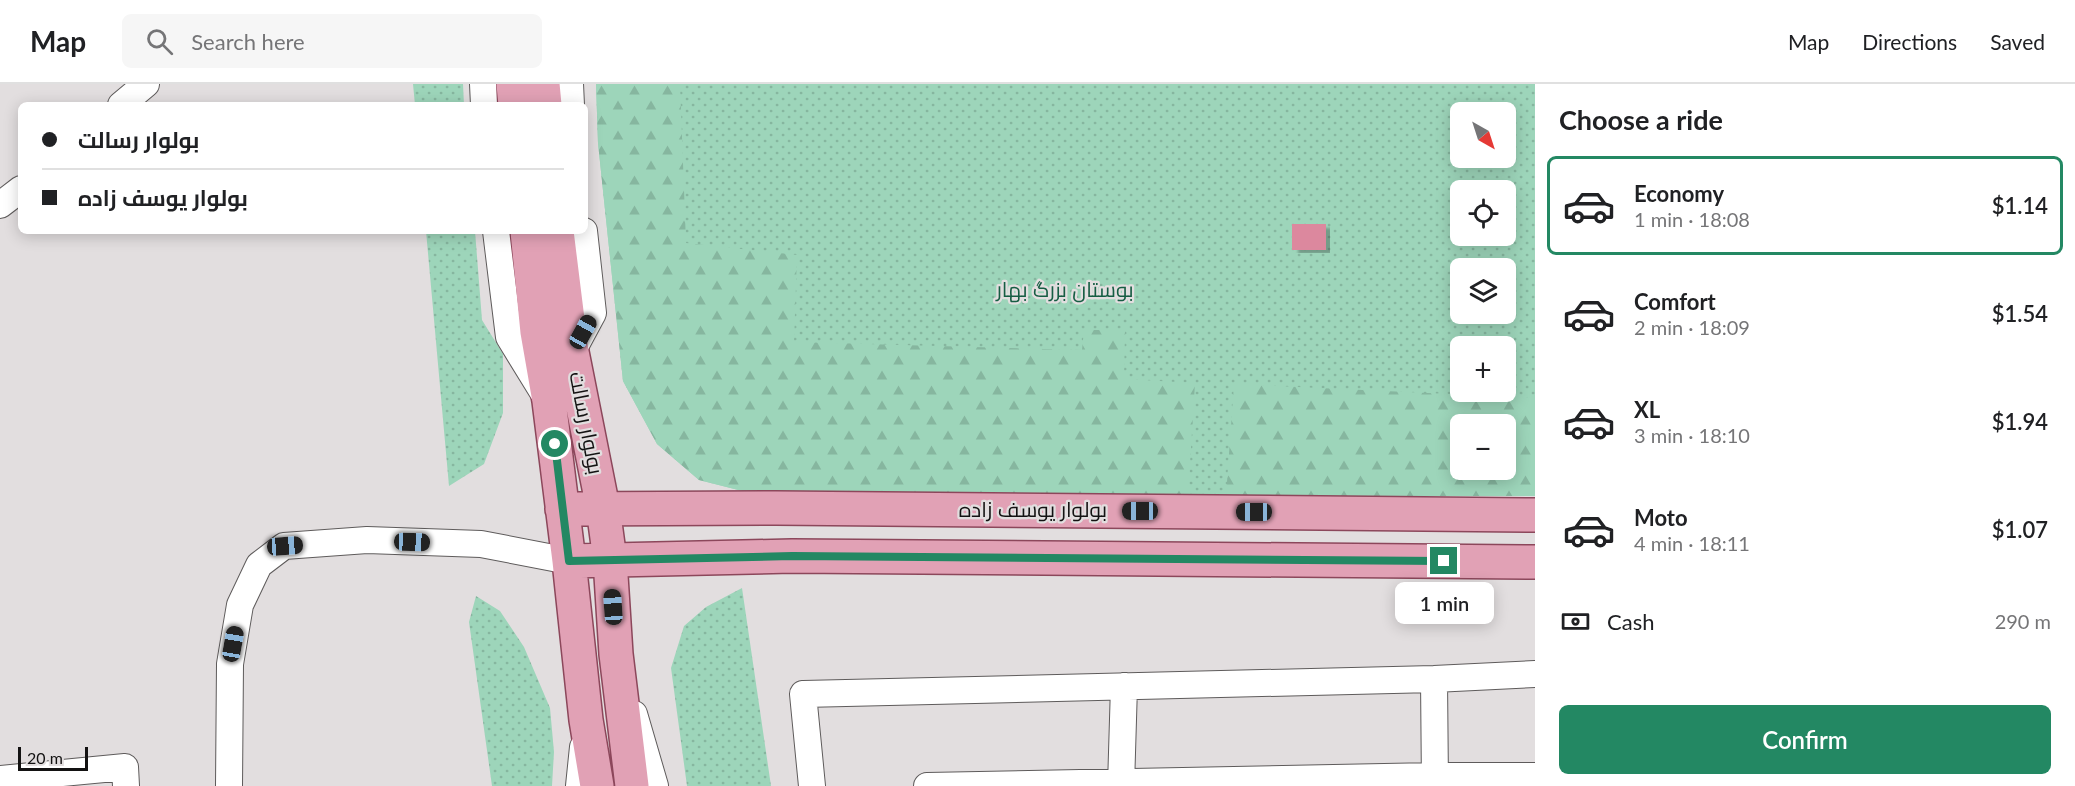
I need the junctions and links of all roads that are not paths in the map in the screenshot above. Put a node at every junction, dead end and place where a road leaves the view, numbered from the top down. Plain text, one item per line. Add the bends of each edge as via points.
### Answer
1 (146, 84) edge
2 (483, 84) edge
3 (513, 84) edge
4 (543, 84) edge
5 (570, 84) edge
6 (125, 102) edge
7 (484, 102) edge
8 (515, 102) edge
9 (545, 102) edge
10 (571, 102) edge
11 (496, 234) edge
12 (527, 234) edge
13 (557, 234) edge
14 (584, 234) edge
15 (572, 352) junction
16 (549, 401) junction
17 (603, 508) junction
18 (562, 509) junction
19 (1535, 515) edge
20 (610, 560) junction
21 (569, 561) junction
22 (1535, 562) edge
23 (616, 654) junction
24 (1535, 674) edge
25 (1434, 679) junction
26 (1124, 686) junction
27 (585, 720) junction
28 (1535, 776) edge
29 (0, 779) edge
30 (1435, 781) edge
31 (1121, 784) edge
32 (126, 786) edge
33 (229, 786) edge
34 (579, 786) edge
35 (597, 786) edge
36 (632, 786) edge
37 (655, 786) edge
38 (812, 786) edge
39 (927, 786) edge

1 - 6 street
2 - 7 street
3 - 8 main road
4 - 9 main road
5 - 10 street
11 - 16 street via 509,337
12 - 16 main road, بولوار رسالت via 537,332
13 - 15 main road, بولوار رسالت
14 - 15 street via 593,313
15 - 17 main road, بولوار رسالت
16 - 18 main road, بولوار رسالت
17 - 18 main road, بولوار یوسف زاده
17 - 19 main road, بولوار یوسف زاده
17 - 20 main road, بولوار رسالت
18 - 21 main road, بولوار رسالت
20 - 21 main road
20 - 22 main road via 792,556
20 - 23 main road
21 - 27 main road
21 - 33 street via 481,544 367,540 285,546 259,565 240,605 230,664
23 - 36 main road
23 - 37 street
24 - 25 street
25 - 26 street
25 - 30 street
26 - 31 street
26 - 38 street via 803,694
27 - 34 street
27 - 35 main road
28 - 30 street
29 - 32 street via 125,767
30 - 31 street
31 - 39 street

